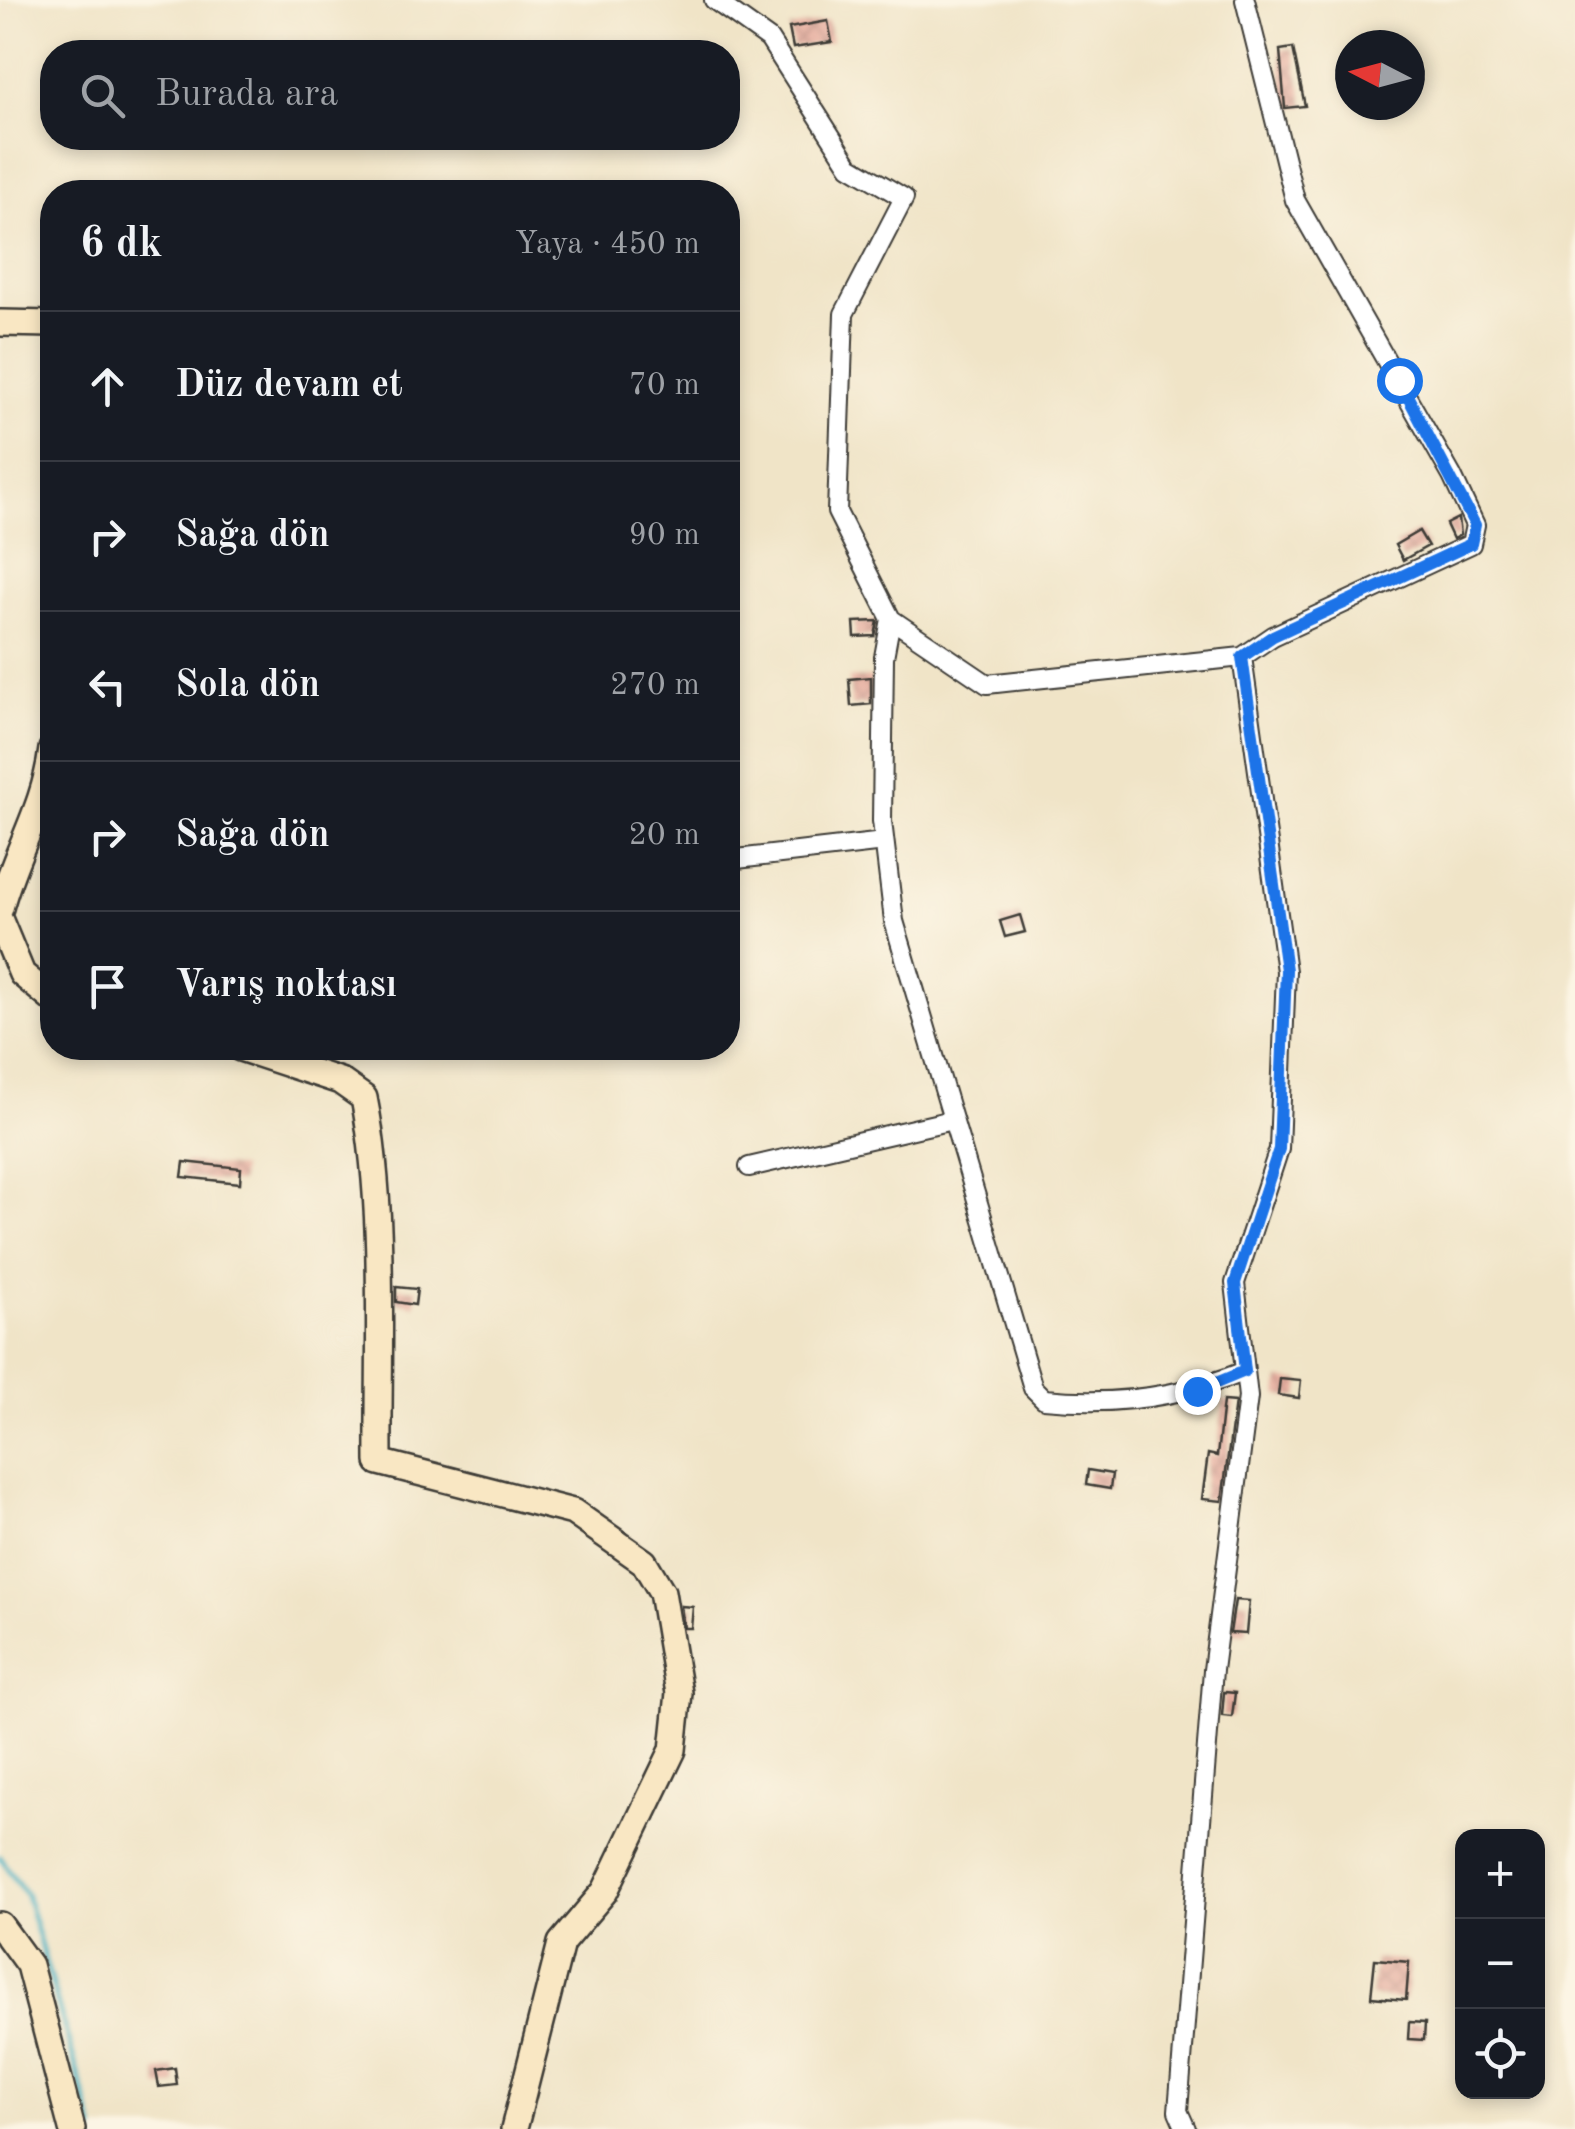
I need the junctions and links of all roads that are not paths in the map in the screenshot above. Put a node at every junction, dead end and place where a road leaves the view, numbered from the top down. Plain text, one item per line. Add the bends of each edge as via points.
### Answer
1 (714, 0) edge
2 (1244, 0) edge
3 (0, 322) edge
4 (40, 324) edge
5 (891, 619) junction
6 (1242, 657) junction
7 (40, 803) edge
8 (884, 842) junction
9 (740, 859) edge
10 (6, 862) edge
11 (0, 908) edge
12 (0, 921) edge
13 (40, 990) edge
14 (275, 1060) edge
15 (952, 1120) junction
16 (749, 1168) dead end
17 (1245, 1371) junction
18 (0, 1925) edge
19 (72, 2129) edge
20 (514, 2129) edge
21 (1186, 2129) edge

1 - 5 street via 769,39 850,166 904,198 844,314 839,435 837,512
2 - 6 street via 1295,200 1475,525 1471,544 1273,636
3 - 4 street
5 - 6 street via 987,684
5 - 8 street via 884,657
6 - 17 street via 1286,970 1279,1149 1235,1283
7 - 10 street
8 - 9 street
8 - 15 street via 894,921
10 - 11 street
12 - 13 street via 22,974
14 - 20 street via 340,1082 364,1098 376,1262 379,1462 573,1512 644,1562 662,1592 678,1692 672,1750 604,1891 561,1943
15 - 16 street
15 - 17 street via 1033,1388 1044,1399 1105,1402 1197,1391
17 - 21 street via 1248,1397 1213,1670 1178,2111
18 - 19 street via 29,1965

